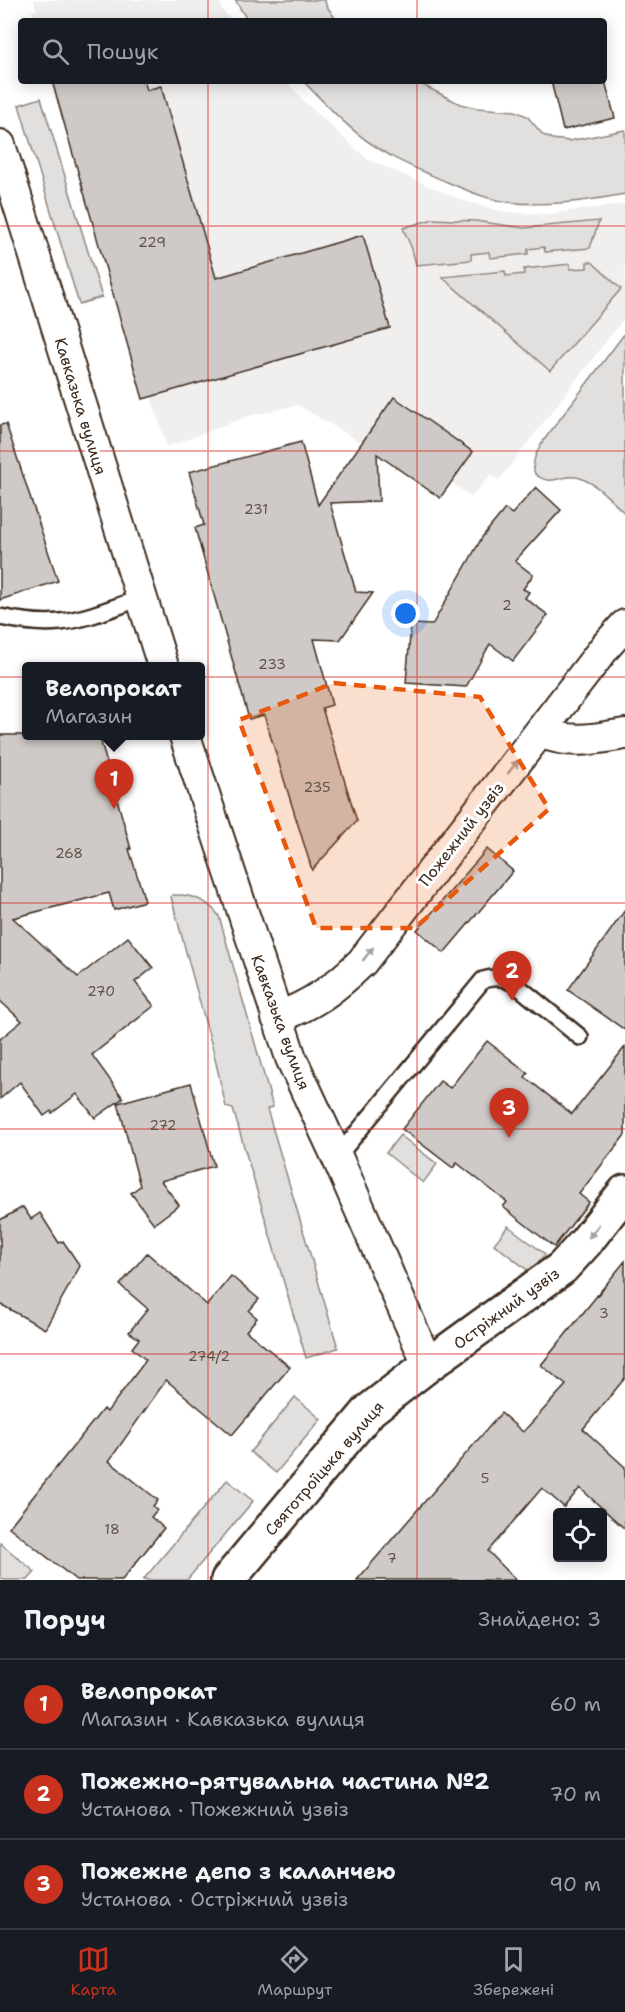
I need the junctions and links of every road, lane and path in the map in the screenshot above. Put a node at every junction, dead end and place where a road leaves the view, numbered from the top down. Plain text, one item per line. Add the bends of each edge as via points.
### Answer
1 (0, 145) edge
2 (141, 598) junction
3 (0, 617) edge
4 (625, 625) edge
5 (162, 662) edge
6 (541, 732) junction
7 (625, 734) edge
8 (187, 740) edge
9 (277, 1018) junction
10 (580, 1037) dead end
11 (338, 1157) junction
12 (625, 1192) edge
13 (428, 1365) junction
14 (228, 1580) edge

1 - 2 street, Кавказька вулиця
2 - 3 lane via 62,622
2 - 5 street, Кавказька вулиця
4 - 6 street, Пожежний узвіз
6 - 7 street via 568,740
9 -> 6 street, Пожежний узвіз via 305,1007 362,962
8 - 9 street, Кавказька вулиця
9 - 11 street, Кавказька вулиця via 304,1088
10 - 11 lane via 515,984 504,978 483,981
11 - 13 street, Кавказька вулиця
12 -> 13 street, Остріжний узвіз via 562,1269
13 - 14 street, Святотроїцька вулиця via 370,1410

